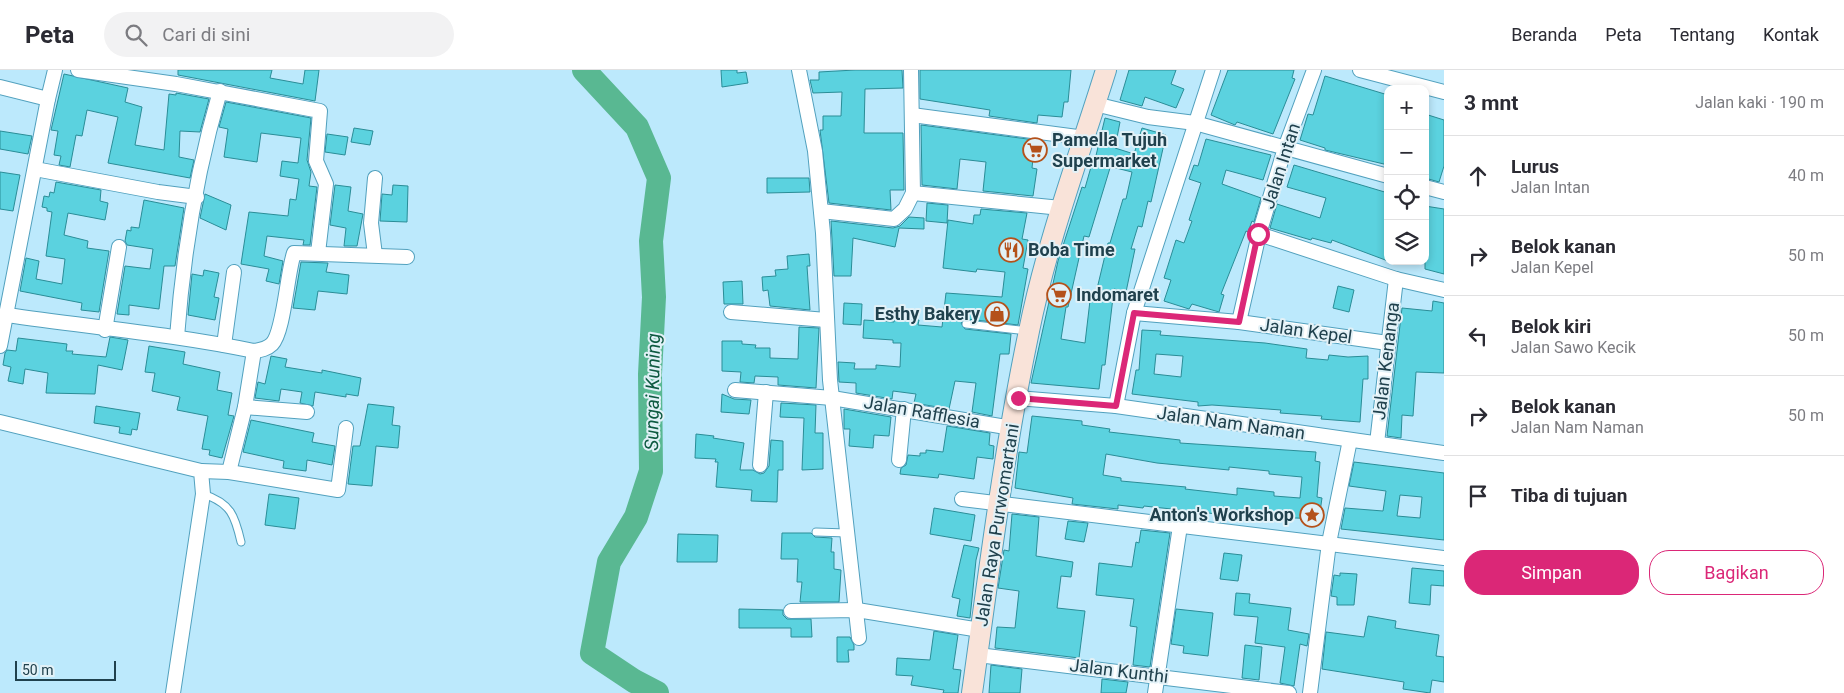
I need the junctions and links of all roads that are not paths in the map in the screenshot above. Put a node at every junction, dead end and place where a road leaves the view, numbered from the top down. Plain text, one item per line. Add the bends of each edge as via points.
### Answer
1 (56, 70) edge
2 (78, 70) edge
3 (799, 70) edge
4 (911, 70) edge
5 (1106, 70) edge
6 (1213, 70) edge
7 (1314, 70) edge
8 (1360, 70) edge
9 (1376, 72) edge
10 (0, 87) edge
11 (220, 91) junction
12 (1444, 92) edge
13 (48, 99) junction
14 (1095, 104) junction
15 (912, 116) junction
16 (1195, 123) junction
17 (1085, 138) junction
18 (1285, 148) junction
19 (35, 169) junction
20 (1384, 175) edge
21 (374, 178) dead end
22 (1429, 187) edge
23 (1444, 192) edge
24 (913, 193) junction
25 (197, 197) junction
26 (1061, 208) junction
27 (821, 210) junction
28 (1258, 234) junction
29 (119, 247) dead end
30 (318, 253) junction
31 (375, 256) junction
32 (407, 257) dead end
33 (234, 272) dead end
34 (1396, 279) junction
35 (1444, 290) edge
36 (6, 291) edge
37 (731, 312) dead end
38 (1134, 313) junction
39 (7, 315) junction
40 (826, 320) junction
41 (1239, 322) junction
42 (966, 324) dead end
43 (105, 330) junction
44 (1028, 331) junction
45 (177, 337) junction
46 (1388, 343) junction
47 (224, 345) junction
48 (0, 346) edge
49 (254, 351) junction
50 (735, 390) dead end
51 (766, 392) junction
52 (832, 398) junction
53 (1018, 398) junction
54 (1116, 406) junction
55 (245, 407) junction
56 (904, 409) junction
57 (307, 412) dead end
58 (0, 422) edge
59 (346, 428) dead end
60 (1012, 428) junction
61 (1350, 440) junction
62 (1377, 443) junction
63 (1444, 453) edge
64 (899, 460) dead end
65 (760, 465) dead end
66 (201, 470) junction
67 (229, 472) junction
68 (203, 494) junction
69 (962, 499) dead end
70 (1000, 504) junction
71 (1180, 526) junction
72 (816, 532) dead end
73 (847, 533) junction
74 (241, 542) dead end
75 (1329, 543) junction
76 (1444, 558) edge
77 (857, 610) junction
78 (791, 611) dead end
79 (980, 630) junction
80 (858, 638) dead end
81 (978, 655) junction
82 (1157, 675) junction
83 (173, 693) edge
84 (972, 693) edge
85 (1155, 693) edge
86 (1289, 693) edge
87 (1310, 693) edge

1 - 13 street
2 - 11 street
3 - 27 street via 815,151
4 - 15 street
5 - 14 street, Jalan Raya Purwomartani
6 - 16 street
7 - 18 street, Jalan Intan
8 - 9 street
9 - 12 street
10 - 13 street
11 - 25 street via 208,133
11 - 30 street via 320,111 316,161 326,184
13 - 19 street
14 - 16 street via 1148,117
14 - 17 street, Jalan Raya Purwomartani
15 - 17 street
15 - 24 street
16 - 18 street
16 - 38 street
17 - 26 street, Jalan Raya Purwomartani
18 - 20 street
18 - 28 street, Jalan Intan
19 - 25 street
19 - 36 street
21 - 31 street via 371,223
22 - 23 street
24 - 26 street
24 - 27 street via 905,209 894,219
25 - 45 street via 181,283
26 - 44 street, Jalan Raya Purwomartani
27 - 40 street
28 - 34 street
28 - 41 street, Jalan Intan
29 - 43 street
30 - 31 street
30 - 49 street via 294,254 274,343 266,349
31 - 32 street
33 - 47 street
34 - 35 street
34 - 46 street, Jalan Kenanga
36 - 39 street
37 - 40 street
38 - 41 street, Jalan Kepel
38 - 54 street
39 - 43 street
39 - 48 street
40 - 52 street
41 - 46 street, Jalan Kepel
42 - 44 lane
43 - 45 street
44 - 53 street, Jalan Raya Purwomartani
45 - 47 street
46 - 62 street, Jalan Kenanga
47 - 49 street
49 - 55 street
50 - 51 street, Jalan Rafflesia
51 - 52 street, Jalan Rafflesia
51 - 65 street
52 - 56 street, Jalan Rafflesia
52 - 73 street
53 - 54 street, Jalan Nam Naman
53 - 60 street, Jalan Raya Purwomartani
54 - 61 street, Jalan Nam Naman
55 - 57 street
55 - 67 street
56 - 60 street, Jalan Rafflesia
56 - 64 street
58 - 66 street
59 - 67 street via 338,490
60 - 70 street, Jalan Raya Purwomartani
61 - 62 street, Jalan Nam Naman
61 - 75 street
62 - 63 street, Jalan Nam Naman
66 - 67 street
66 - 68 street
68 - 74 lane via 226,505 236,518
68 - 83 street
69 - 70 street
70 - 71 street
70 - 79 street, Jalan Raya Purwomartani
71 - 75 street
71 - 82 street
72 - 73 lane
73 - 77 street
75 - 76 street
75 - 87 street
77 - 78 street
77 - 79 street
77 - 80 street
79 - 81 street, Jalan Raya Purwomartani
81 - 82 street, Jalan Kunthi
81 - 84 street, Jalan Raya Purwomartani
82 - 85 street
82 - 86 street, Jalan Kunthi

